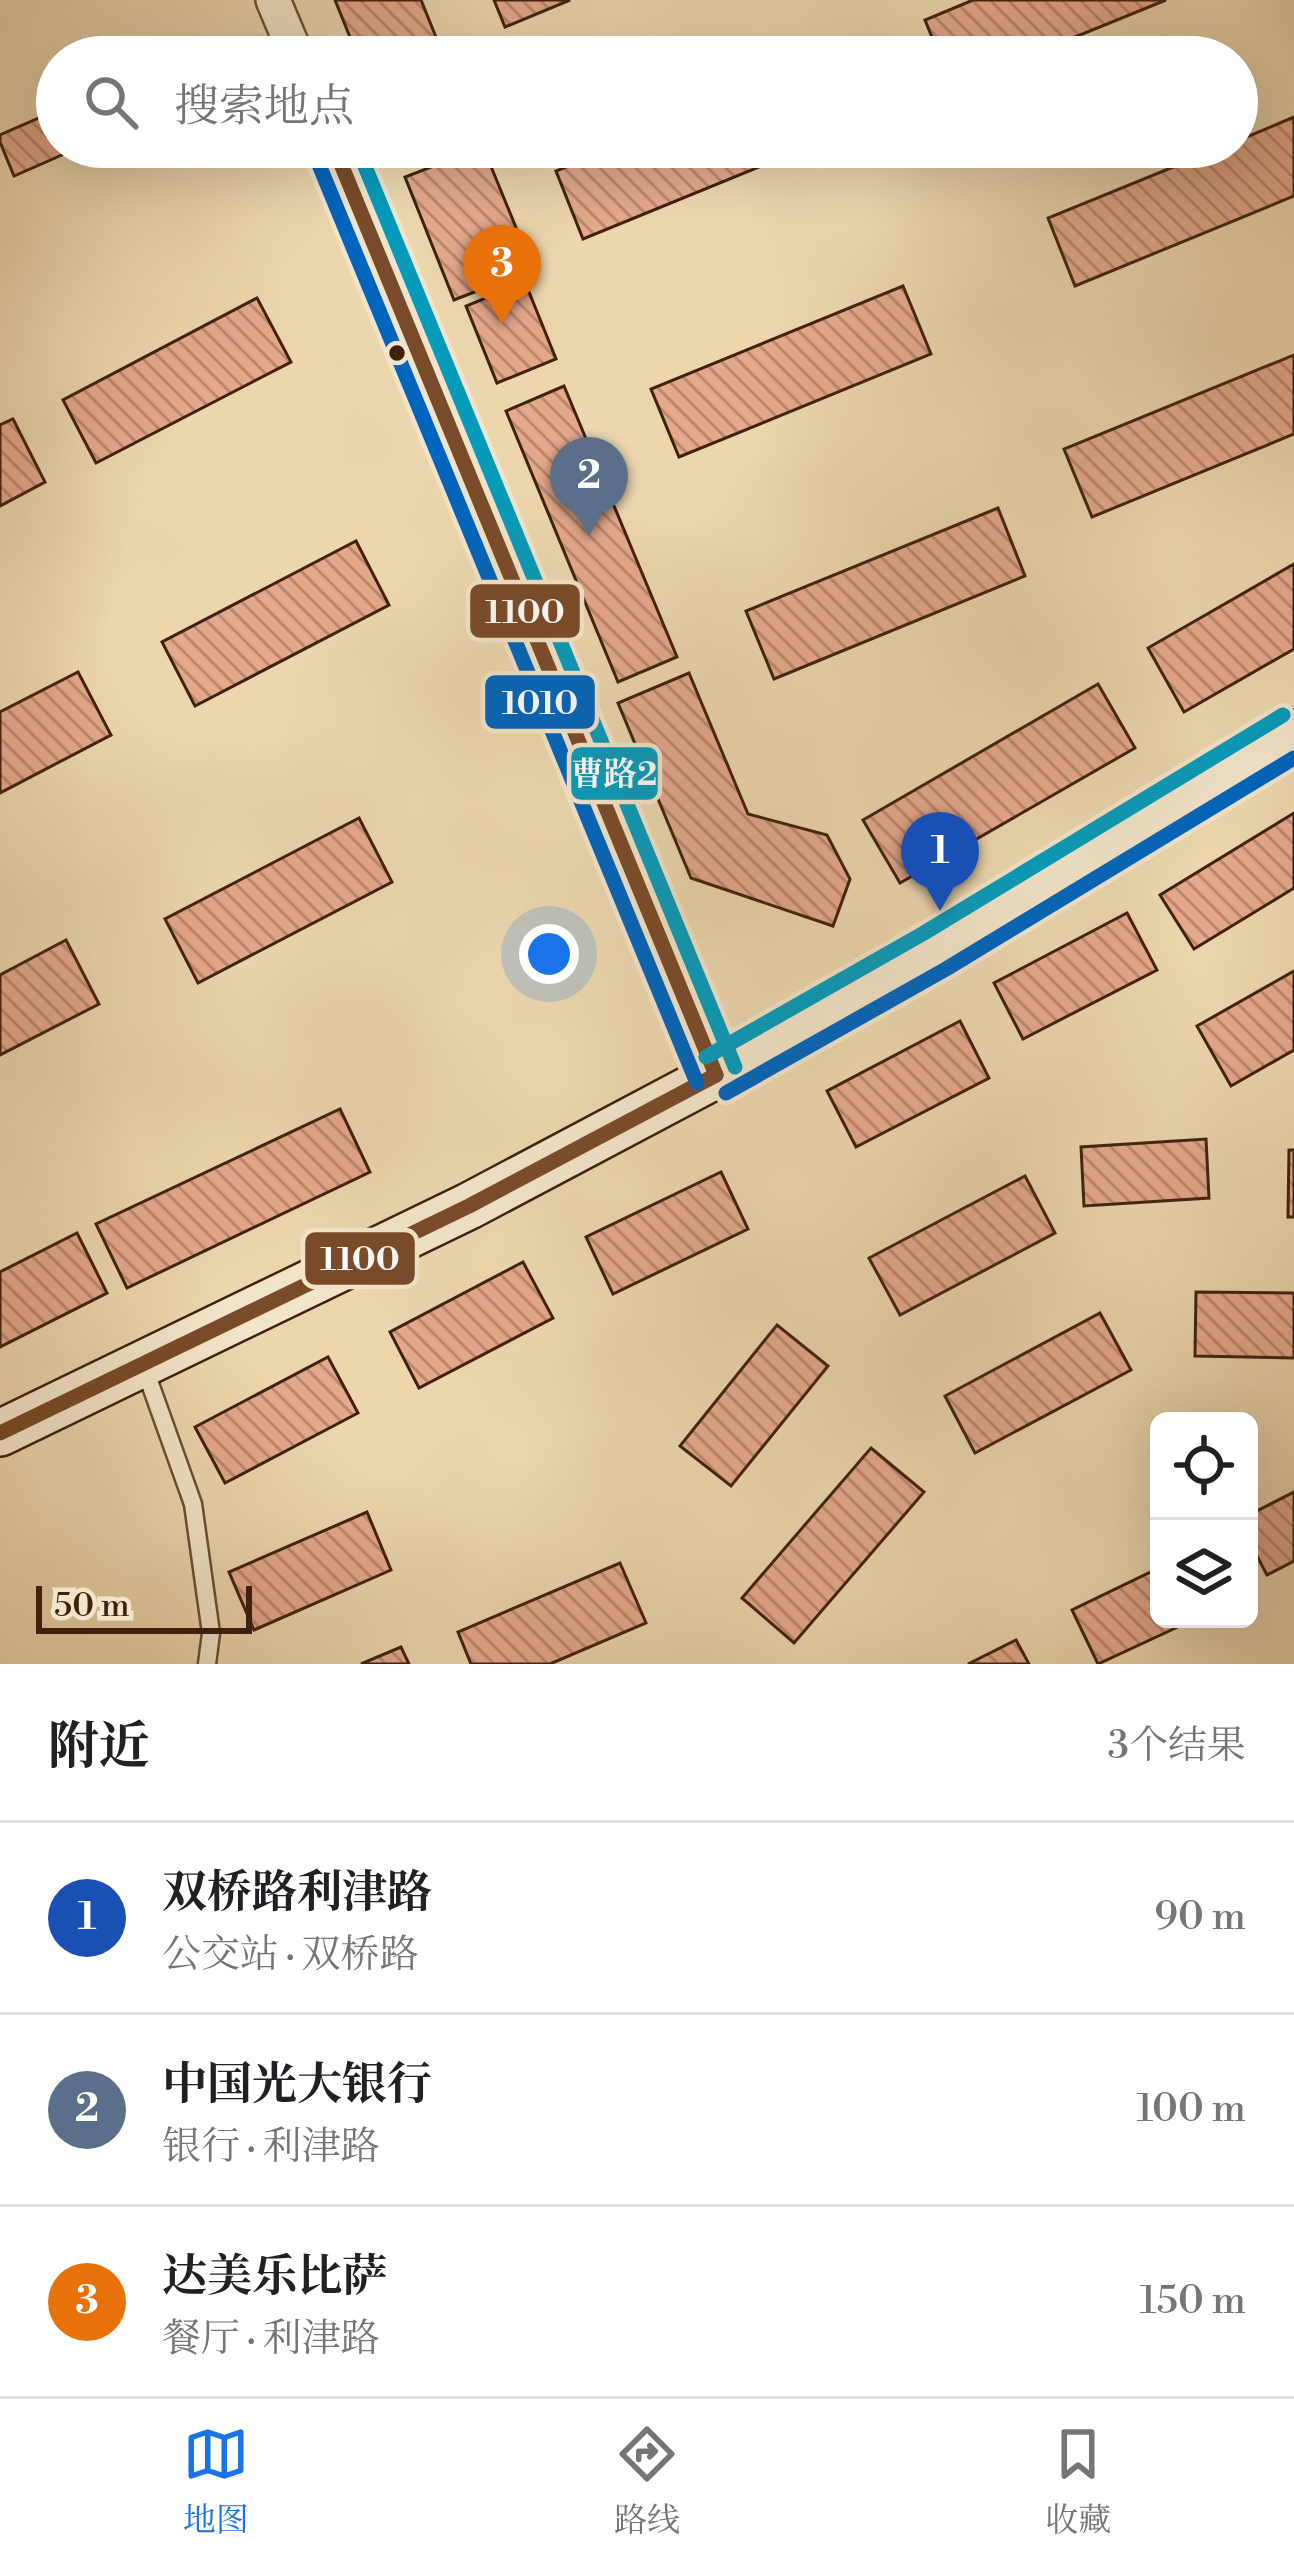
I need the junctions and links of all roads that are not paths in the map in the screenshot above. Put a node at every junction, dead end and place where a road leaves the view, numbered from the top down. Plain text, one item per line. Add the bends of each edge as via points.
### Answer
1 (273, 0) edge
2 (288, 36) edge
3 (343, 168) edge
4 (1294, 733) edge
5 (716, 1075) junction
6 (143, 1364) junction
7 (0, 1433) edge
8 (207, 1664) edge

1 - 2 street
3 - 5 street
4 - 5 street
5 - 6 street
6 - 7 street
6 - 8 lane via 194,1504 211,1634

